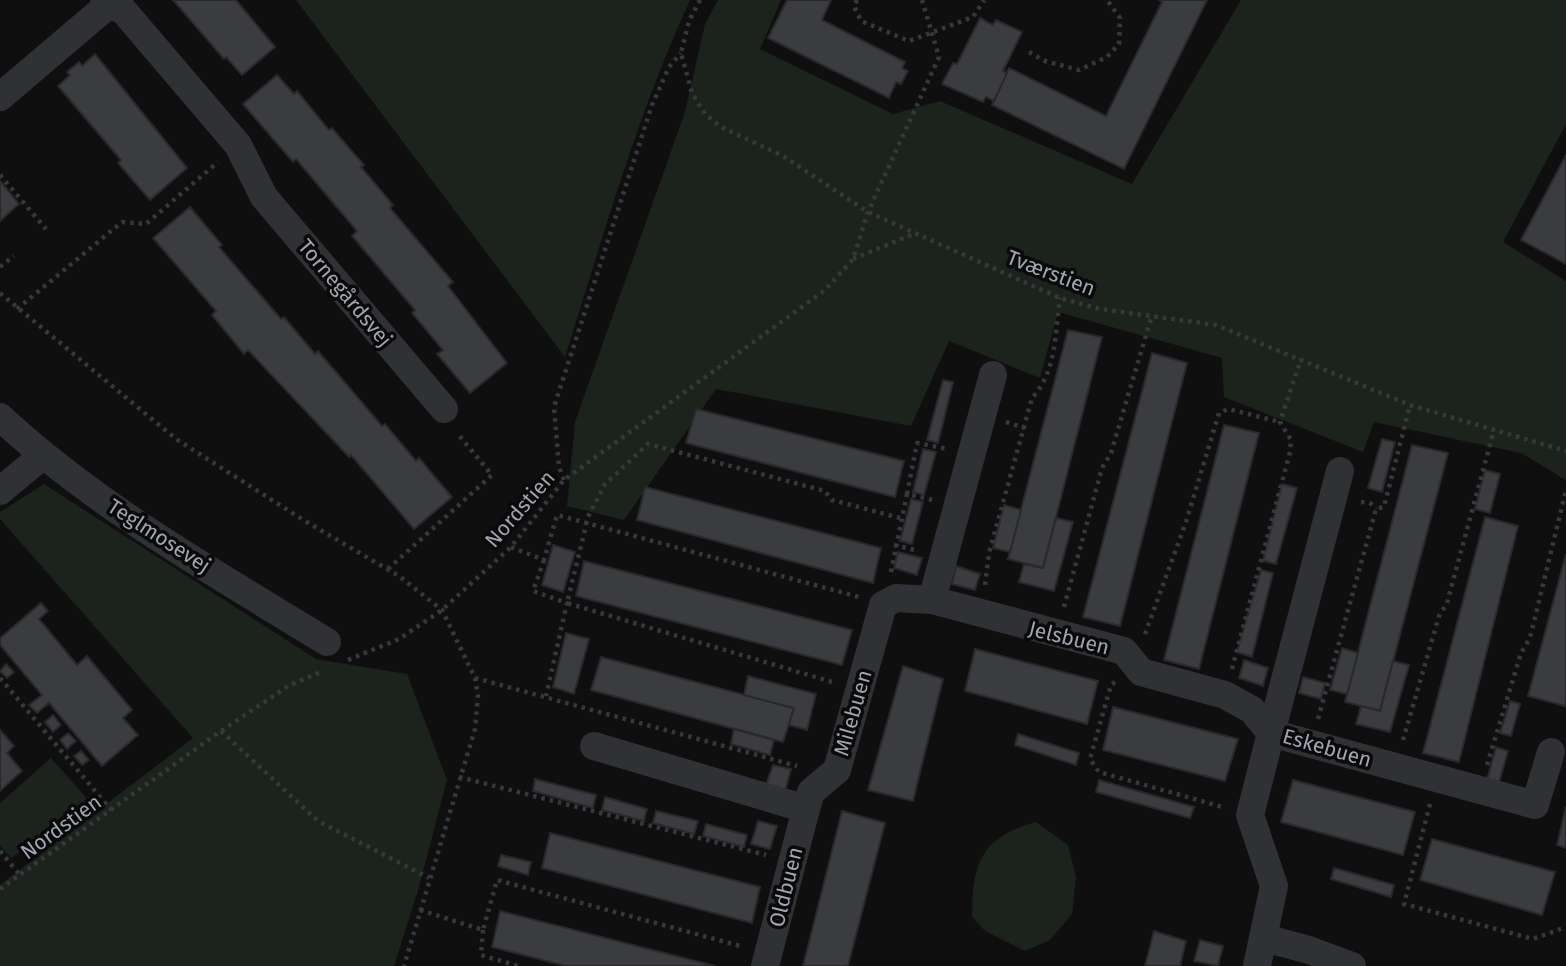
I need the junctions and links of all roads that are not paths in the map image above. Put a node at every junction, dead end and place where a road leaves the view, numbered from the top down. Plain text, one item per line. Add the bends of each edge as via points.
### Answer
1 (106, 3) edge
2 (0, 97) edge
3 (993, 375) dead end
4 (444, 409) road end
5 (0, 417) edge
6 (42, 456) junction
7 (1340, 471) dead end
8 (0, 491) edge
9 (932, 600) junction
10 (327, 642) dead end
11 (1271, 733) junction
12 (594, 746) dead end
13 (1551, 752) dead end
14 (806, 809) junction
15 (1264, 938) junction
16 (758, 957) edge
17 (1257, 966) edge
18 (1352, 966) edge

1 - 2 street, Tornegårdsvej
1 - 4 street, Tornegårdsvej via 123,10 238,145 264,197
3 - 9 street
5 - 6 street, Teglmosevej
6 - 8 street
6 - 10 street, Teglmosevej via 160,539
7 - 11 street
9 - 11 street, Jelsbuen via 1124,652 1141,672 1225,695 1252,710
9 - 14 street, Milebuen via 896,597 883,605 837,770 811,792
11 - 13 street, Eskebuen via 1535,805
11 - 15 street, Eskebuen via 1250,815 1273,887
12 - 14 street
14 - 16 street, Oldbuen
15 - 17 street
15 - 18 street

